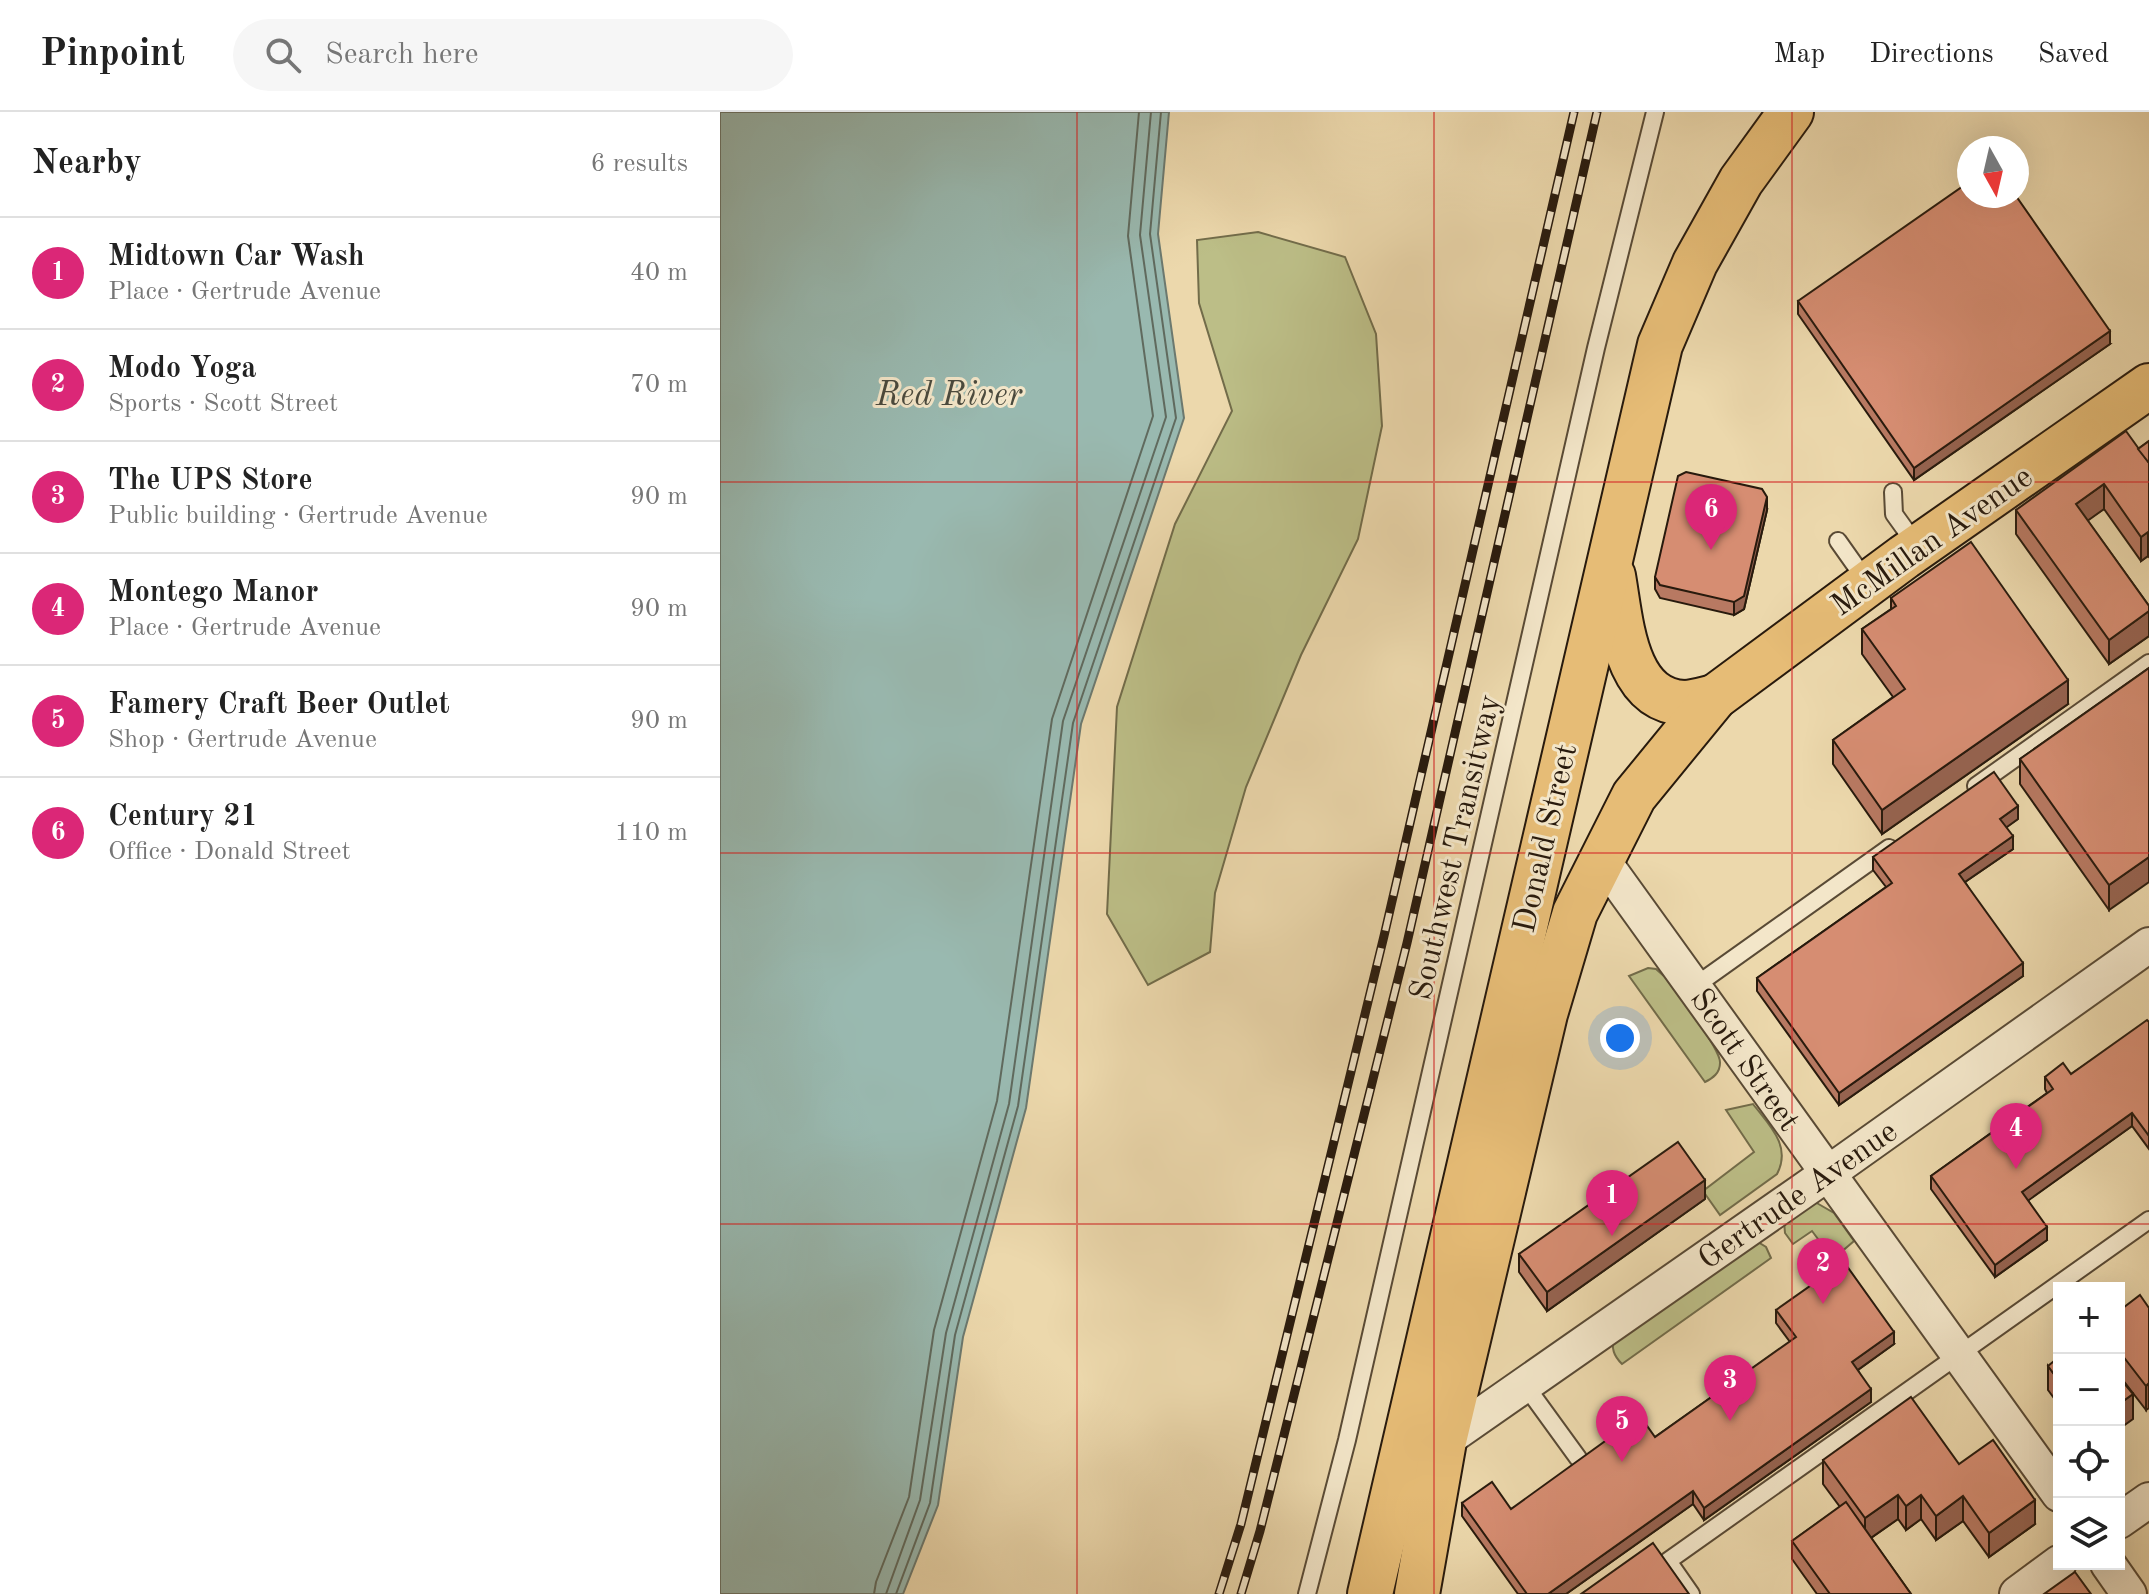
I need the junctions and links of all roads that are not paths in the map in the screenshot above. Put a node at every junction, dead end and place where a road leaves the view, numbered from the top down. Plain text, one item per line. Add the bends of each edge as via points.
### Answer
1 (1655, 112) edge
2 (1791, 112) edge
3 (2149, 386) edge
4 (1893, 492) dead end
5 (1838, 541) dead end
6 (1918, 548) junction
7 (1610, 558) junction
8 (1868, 583) junction
9 (2149, 663) edge
10 (1715, 697) junction
11 (1557, 778) junction
12 (1957, 799) edge
13 (1906, 836) edge
14 (1601, 858) junction
15 (2149, 945) edge
16 (1695, 986) junction
17 (1827, 1174) junction
18 (2149, 1220) edge
19 (1961, 1355) junction
20 (1525, 1385) junction
21 (1444, 1441) junction
22 (1578, 1458) edge
23 (2053, 1485) edge
24 (2149, 1500) edge
25 (2125, 1517) edge
26 (2053, 1567) edge
27 (2112, 1570) edge
28 (1307, 1594) edge
29 (1370, 1594) edge
30 (1417, 1594) edge
31 (1691, 1594) edge
32 (2017, 1594) edge
33 (2129, 1594) edge

1 - 28 lane, Southwest Transitway
2 - 7 main road, Donald Street via 1741,181 1695,263 1660,345
3 - 6 main road, McMillan Avenue
4 - 6 lane via 1894,514
5 - 8 lane
6 - 8 main road, McMillan Avenue
7 - 10 main road via 1634,673 1659,695 1684,703
7 - 11 main road, Donald Street
8 - 10 main road, McMillan Avenue
9 - 12 lane
10 - 14 main road, Donald Street via 1634,796
11 - 14 main road
11 - 29 main road, Donald Street
13 - 16 lane
14 - 16 street, Scott Street
14 - 21 main road, Donald Street via 1575,913 1545,1014
15 - 17 street, Gertrude Avenue
16 - 17 street, Scott Street
17 - 19 street, Scott Street
17 - 20 street, Gertrude Avenue
18 - 19 lane
19 - 23 street, Scott Street
19 - 31 lane via 1668,1561
20 - 21 street, Gertrude Avenue
20 - 22 lane
21 - 30 main road, Donald Street
24 - 25 street
26 - 32 street
27 - 33 street

